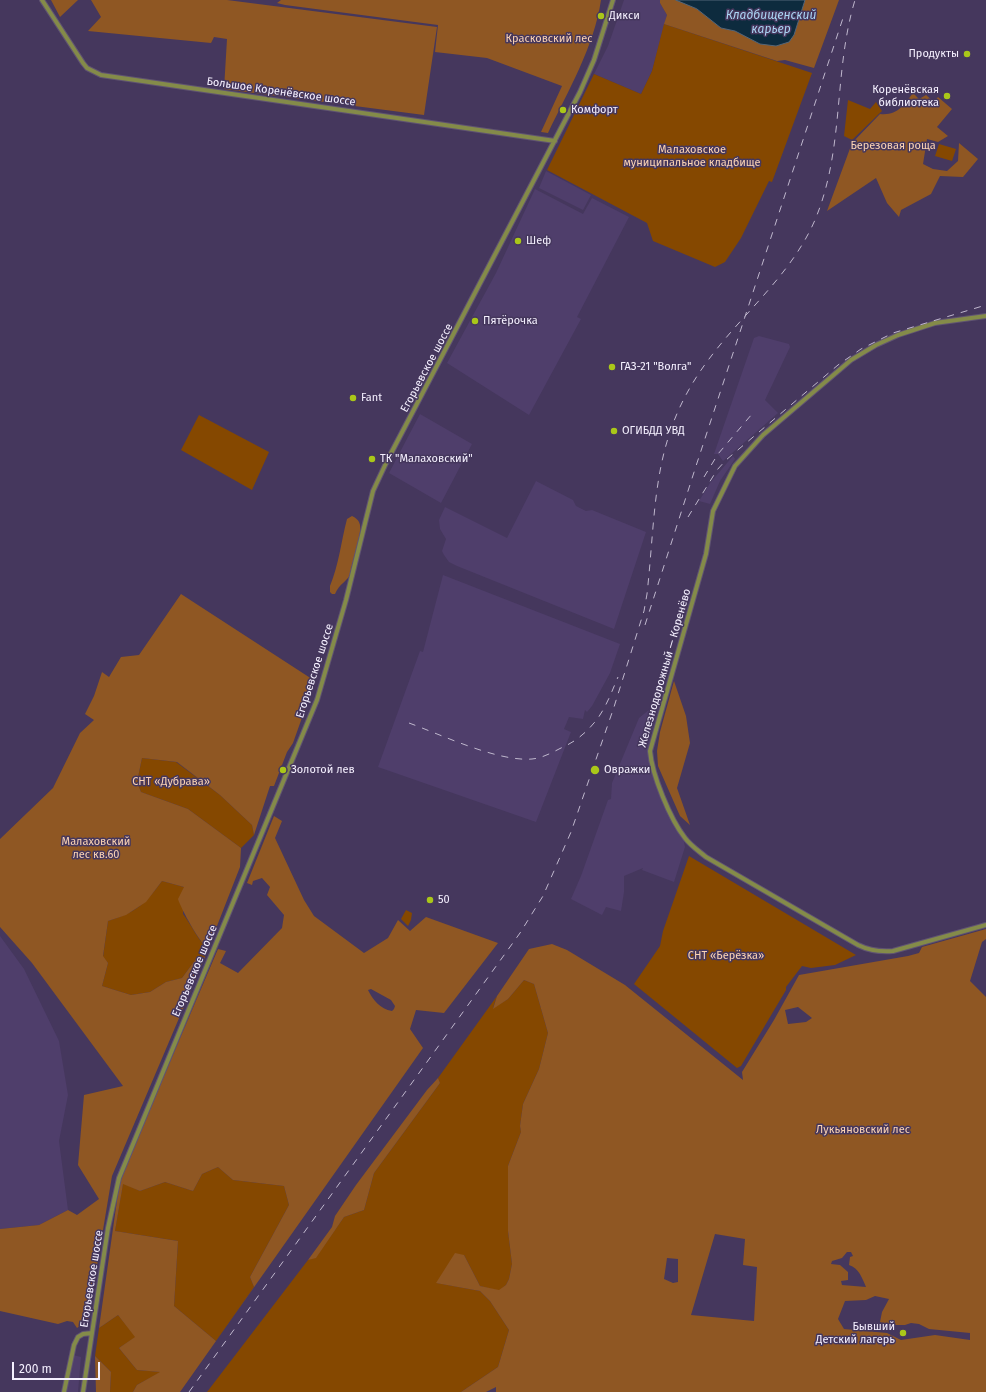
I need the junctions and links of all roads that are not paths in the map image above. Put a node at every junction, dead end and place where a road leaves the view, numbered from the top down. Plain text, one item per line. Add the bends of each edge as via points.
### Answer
1 (42, 0) edge
2 (613, 0) edge
3 (555, 141) junction
4 (986, 316) edge
5 (986, 925) edge
6 (92, 1333) junction
7 (64, 1392) edge
8 (83, 1392) edge

1 - 3 main road, Большое Коренёвское шоссе via 83,63 102,75
2 - 3 main road, Егорьевское шоссе via 594,60
3 - 6 main road, Егорьевское шоссе via 373,491 346,600 317,700 119,1178 108,1228
4 - 5 main road, Железнодорожный — Коренёво via 935,323 883,342 851,360 763,434 735,466 713,511 706,554 650,751 657,782 678,826 694,848 858,945 870,950 893,951
6 - 7 main road via 83,1334 75,1342
6 - 8 main road, Егорьевское шоссе

